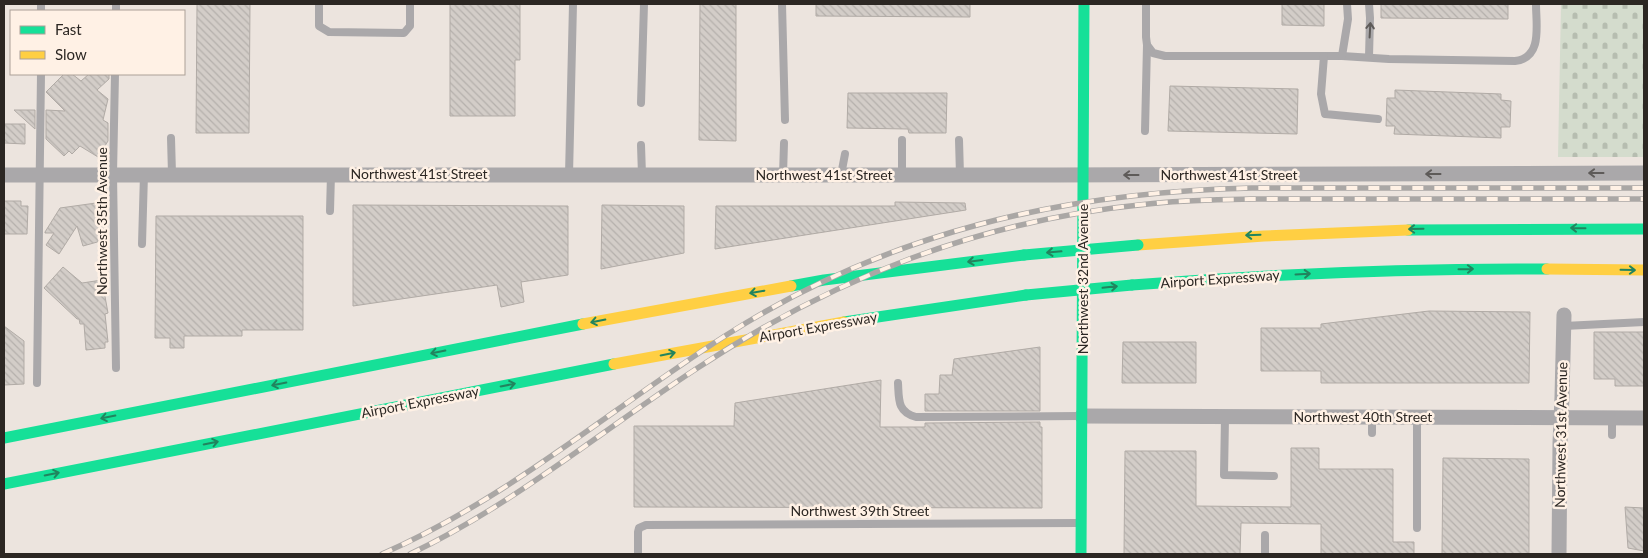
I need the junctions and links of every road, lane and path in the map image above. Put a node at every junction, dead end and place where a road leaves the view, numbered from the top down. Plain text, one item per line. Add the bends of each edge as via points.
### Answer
1 (319, 4) edge
2 (410, 4) edge
3 (573, 4) edge
4 (644, 4) edge
5 (782, 4) edge
6 (1084, 4) edge
7 (1146, 4) edge
8 (1347, 4) edge
9 (1369, 4) edge
10 (1536, 4) edge
11 (1147, 45) junction
12 (1324, 56) junction
13 (1342, 56) junction
14 (1369, 57) junction
15 (41, 75) edge
16 (115, 75) edge
17 (642, 103) dead end
18 (1378, 119) dead end
19 (785, 120) dead end
20 (1145, 131) dead end
21 (171, 138) dead end
22 (902, 140) dead end
23 (959, 140) dead end
24 (784, 143) dead end
25 (641, 145) dead end
26 (845, 154) dead end
27 (1644, 173) edge
28 (113, 174) junction
29 (144, 174) junction
30 (172, 174) junction
31 (331, 174) junction
32 (569, 174) junction
33 (4, 175) edge
34 (40, 175) junction
35 (642, 175) junction
36 (783, 175) junction
37 (841, 175) junction
38 (902, 175) junction
39 (960, 175) junction
40 (1084, 175) junction
41 (330, 211) dead end
42 (1644, 229) edge
43 (142, 244) dead end
44 (1644, 270) edge
45 (1564, 320) joint
46 (1644, 322) edge
47 (116, 368) dead end
48 (37, 383) dead end
49 (898, 383) dead end
50 (242, 391) junction
51 (95, 408) dead end
52 (1082, 416) junction
53 (1372, 417) junction
54 (1417, 417) junction
55 (1225, 418) junction
56 (1561, 418) junction
57 (1612, 418) junction
58 (1644, 418) edge
59 (1372, 433) dead end
60 (1612, 435) dead end
61 (4, 438) edge
62 (1274, 476) dead end
63 (4, 484) edge
64 (1081, 523) junction
65 (1418, 528) dead end
66 (1265, 535) dead end
67 (638, 554) edge
68 (1080, 554) edge
69 (1265, 554) edge
70 (1559, 554) edge

1 - 2 lane via 319,26 330,32 394,33 404,33 410,26
3 - 32 lane
4 - 17 lane
5 - 19 lane
6 - 40 main road, Northwest 32nd Avenue
7 - 11 lane
8 - 13 lane
14 -> 9 lane
10 - 14 lane via 1535,46 1531,55 1523,60
11 - 12 lane via 1153,53 1165,56
11 - 20 lane
12 - 13 lane
12 - 18 lane via 1321,94 1325,114
13 - 14 lane
15 - 34 lane
16 - 28 lane, Northwest 35th Avenue
21 - 30 lane
22 - 38 lane
23 - 39 lane
24 - 36 lane
25 - 35 lane
26 - 37 lane
27 -> 40 street, Northwest 41st Street
28 - 29 street, Northwest 41st Street
28 - 34 street, Northwest 41st Street
28 - 47 lane, Northwest 35th Avenue
29 - 30 street, Northwest 41st Street
29 - 43 lane
30 - 31 street, Northwest 41st Street
31 - 32 street, Northwest 41st Street
31 - 41 lane
32 - 35 street, Northwest 41st Street
33 - 34 street, Northwest 41st Street
34 - 48 lane
35 - 36 street, Northwest 41st Street
36 - 37 street, Northwest 41st Street
37 - 38 street, Northwest 41st Street
38 - 39 street, Northwest 41st Street
39 - 40 street, Northwest 41st Street
40 - 52 main road, Northwest 32nd Avenue
42 -> 50 main road, bridge via 1398,230 1238,236 1024,255 824,280 708,300
63 -> 44 main road, Airport Expressway, bridge via 791,331 1026,295 1242,276 1390,270
45 - 46 lane
45 - 56 street, Northwest 31st Avenue
49 - 52 lane via 903,410 916,417
50 - 51 main road
50 -> 61 main road
52 - 55 street, Northwest 40th Street
52 - 64 main road, Northwest 32nd Avenue
53 - 54 street, Northwest 40th Street
53 - 55 street, Northwest 40th Street
53 - 59 lane
54 - 56 street, Northwest 40th Street
54 - 65 lane
55 - 62 lane via 1224,475
56 - 57 street, Northwest 40th Street
56 - 70 street, Northwest 31st Avenue
57 - 58 street, Northwest 40th Street
57 - 60 lane
64 - 67 lane, Northwest 39th Street via 646,525 639,528
64 - 68 main road, Northwest 32nd Avenue
66 - 69 lane

